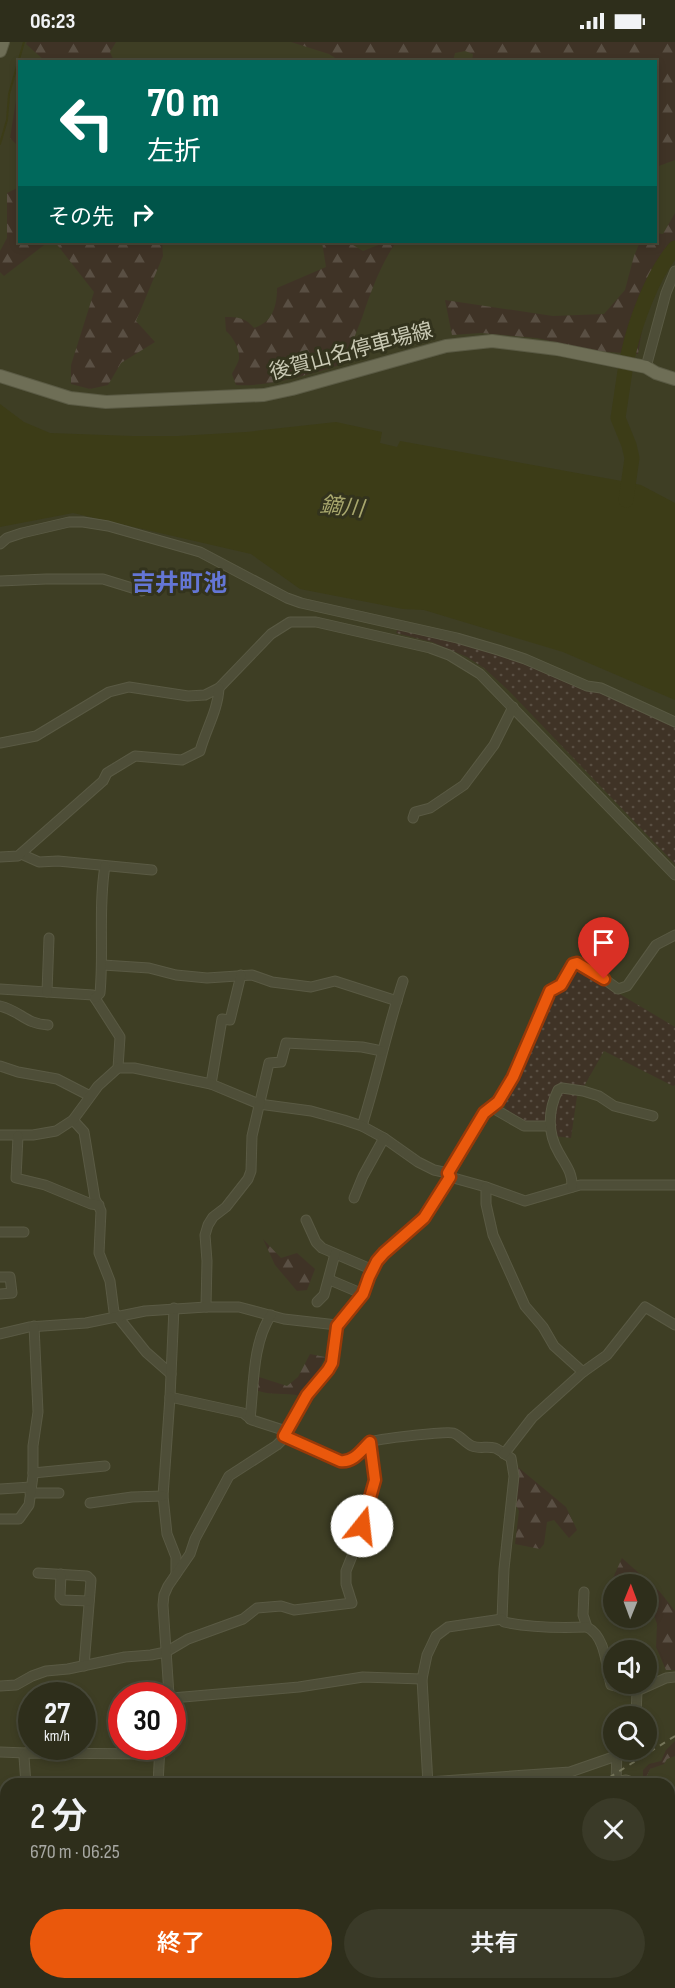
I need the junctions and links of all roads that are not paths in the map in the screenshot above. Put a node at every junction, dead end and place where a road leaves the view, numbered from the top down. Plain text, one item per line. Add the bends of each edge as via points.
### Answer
1 (3, 42) edge
2 (0, 51) edge
3 (675, 272) edge
4 (646, 367) junction
5 (0, 376) edge
6 (675, 379) edge
7 (0, 544) edge
8 (0, 581) edge
9 (142, 591) dead end
10 (219, 688) junction
11 (513, 707) junction
12 (675, 722) edge
13 (0, 743) edge
14 (413, 818) dead end
15 (21, 854) junction
16 (0, 857) edge
17 (105, 866) junction
18 (152, 870) dead end
19 (675, 875) edge
20 (675, 935) edge
21 (49, 938) dead end
22 (103, 965) junction
23 (241, 975) junction
24 (403, 981) dead end
25 (0, 989) edge
26 (47, 992) junction
27 (95, 998) junction
28 (397, 1001) junction
29 (0, 1006) edge
30 (48, 1024) dead end
31 (382, 1051) junction
32 (0, 1066) edge
33 (118, 1068) junction
34 (211, 1084) junction
35 (90, 1096) junction
36 (259, 1104) junction
37 (491, 1107) junction
38 (653, 1116) dead end
39 (73, 1120) junction
40 (362, 1126) junction
41 (549, 1126) junction
42 (0, 1135) edge
43 (18, 1136) junction
44 (384, 1138) junction
45 (449, 1175) junction
46 (675, 1185) edge
47 (486, 1187) junction
48 (572, 1187) junction
49 (354, 1198) dead end
50 (99, 1205) junction
51 (306, 1220) dead end
52 (24, 1232) dead end
53 (0, 1233) edge
54 (335, 1254) junction
55 (373, 1270) junction
56 (0, 1277) edge
57 (330, 1280) junction
58 (0, 1294) edge
59 (363, 1294) junction
60 (317, 1302) dead end
61 (206, 1307) junction
62 (174, 1308) junction
63 (117, 1316) junction
64 (271, 1316) junction
65 (675, 1325) edge
66 (34, 1326) junction
67 (337, 1326) junction
68 (0, 1334) edge
69 (583, 1372) junction
70 (171, 1374) junction
71 (170, 1397) junction
72 (250, 1419) junction
73 (285, 1433) junction
74 (370, 1442) junction
75 (504, 1454) junction
76 (105, 1466) dead end
77 (33, 1473) junction
78 (0, 1489) edge
79 (31, 1490) junction
80 (59, 1493) dead end
81 (163, 1496) junction
82 (90, 1503) dead end
83 (0, 1520) edge
84 (38, 1573) dead end
85 (61, 1574) junction
86 (176, 1574) junction
87 (584, 1592) dead end
88 (89, 1601) junction
89 (502, 1619) junction
90 (587, 1627) junction
91 (166, 1652) junction
92 (603, 1653) edge
93 (84, 1666) junction
94 (675, 1677) edge
95 (422, 1679) junction
96 (169, 1682) edge
97 (657, 1682) edge
98 (0, 1686) edge
99 (186, 1695) edge
100 (0, 1752) edge
101 (18, 1753) edge
102 (603, 1758) edge
103 (24, 1760) edge
104 (159, 1760) edge
105 (617, 1760) edge
106 (26, 1778) edge
107 (158, 1778) edge
108 (428, 1778) edge
109 (493, 1778) edge
110 (616, 1778) edge

1 - 2 main road
3 - 4 street
4 - 5 main road, 後賀山名停車場線 via 492,341 446,346 264,394 106,402 70,398
4 - 6 main road, 後賀山名停車場線
7 - 12 street via 22,533 69,522 108,526 200,552 301,603 457,638 525,658
8 - 9 street via 103,579
10 - 11 street via 271,634 290,622 316,622 449,655 480,674
10 - 13 street via 205,695 188,696 129,687 109,692 36,736
10 - 15 street via 218,702 200,751 182,760 135,756 126,760
11 - 14 street via 494,745 464,785 430,808 416,812
11 - 19 street
15 - 16 street
15 - 17 street via 39,862
17 - 18 street
17 - 22 street
20 - 37 street via 656,945 622,988 593,970 573,964 561,985 550,991 513,1077
21 - 26 street
22 - 23 street via 149,968 186,976
22 - 27 street via 100,993
23 - 28 street via 311,987 341,982
23 - 34 street via 230,1020 222,1019
24 - 28 street
25 - 26 street
26 - 27 street
27 - 33 street via 120,1037
28 - 31 street
29 - 30 street via 29,1022
31 - 36 street via 286,1043 281,1062 269,1063
31 - 40 street
32 - 35 street via 57,1079
33 - 34 street
33 - 35 street
34 - 36 street
35 - 39 street
36 - 40 street via 328,1115
36 - 61 street via 248,1179 213,1217 205,1235
37 - 41 street via 524,1126
37 - 45 street
38 - 41 street via 614,1106 584,1091 562,1088 554,1101
39 - 43 street via 56,1131
39 - 50 street via 84,1132
40 - 44 street
41 - 48 street via 570,1171
42 - 43 street
43 - 50 street via 16,1178
44 - 45 street via 418,1162
44 - 49 street
45 - 47 street
45 - 55 street via 424,1218 384,1253
46 - 48 street
47 - 48 street via 525,1200
47 - 69 street via 493,1235 525,1306 554,1346
50 - 63 street via 99,1248
51 - 54 street via 316,1242
52 - 53 street
54 - 55 street
54 - 57 street
55 - 59 street
56 - 58 street via 10,1277 12,1293
57 - 59 street
57 - 60 street
59 - 67 street
61 - 62 street
61 - 64 street via 239,1307
62 - 63 street
62 - 70 street
63 - 66 street via 86,1323
63 - 70 street via 146,1352
64 - 67 street
64 - 72 street via 257,1356
65 - 69 street via 645,1307 607,1355
66 - 68 street
66 - 77 street via 38,1412
67 - 73 street via 332,1363
69 - 75 street via 532,1418
70 - 71 street
71 - 72 street via 235,1411
71 - 81 street
72 - 73 street
73 - 74 street via 346,1462
73 - 86 street via 277,1445 229,1476
74 - 75 street via 454,1433 472,1446 494,1448
74 - 91 street via 375,1480 346,1570 352,1603 294,1610 281,1606 256,1608 243,1619 188,1639
75 - 89 street via 510,1458 514,1476
76 - 77 street
77 - 79 street
78 - 79 street
79 - 80 street
79 - 83 street via 29,1505 19,1519
81 - 82 street
81 - 86 street
84 - 85 street
85 - 88 street via 87,1576 91,1580
85 - 88 street via 63,1600
86 - 91 street via 164,1595
87 - 90 street
88 - 93 street
89 - 90 street via 518,1625
89 - 95 street via 454,1625 441,1631 427,1655
90 - 92 street via 595,1631
91 - 93 street
91 - 96 street
93 - 98 street via 39,1673 16,1685
94 - 97 street
95 - 99 street via 363,1677 299,1687
95 - 108 street
100 - 101 street
102 - 109 street via 570,1772
103 - 106 street
104 - 107 street
105 - 110 street

